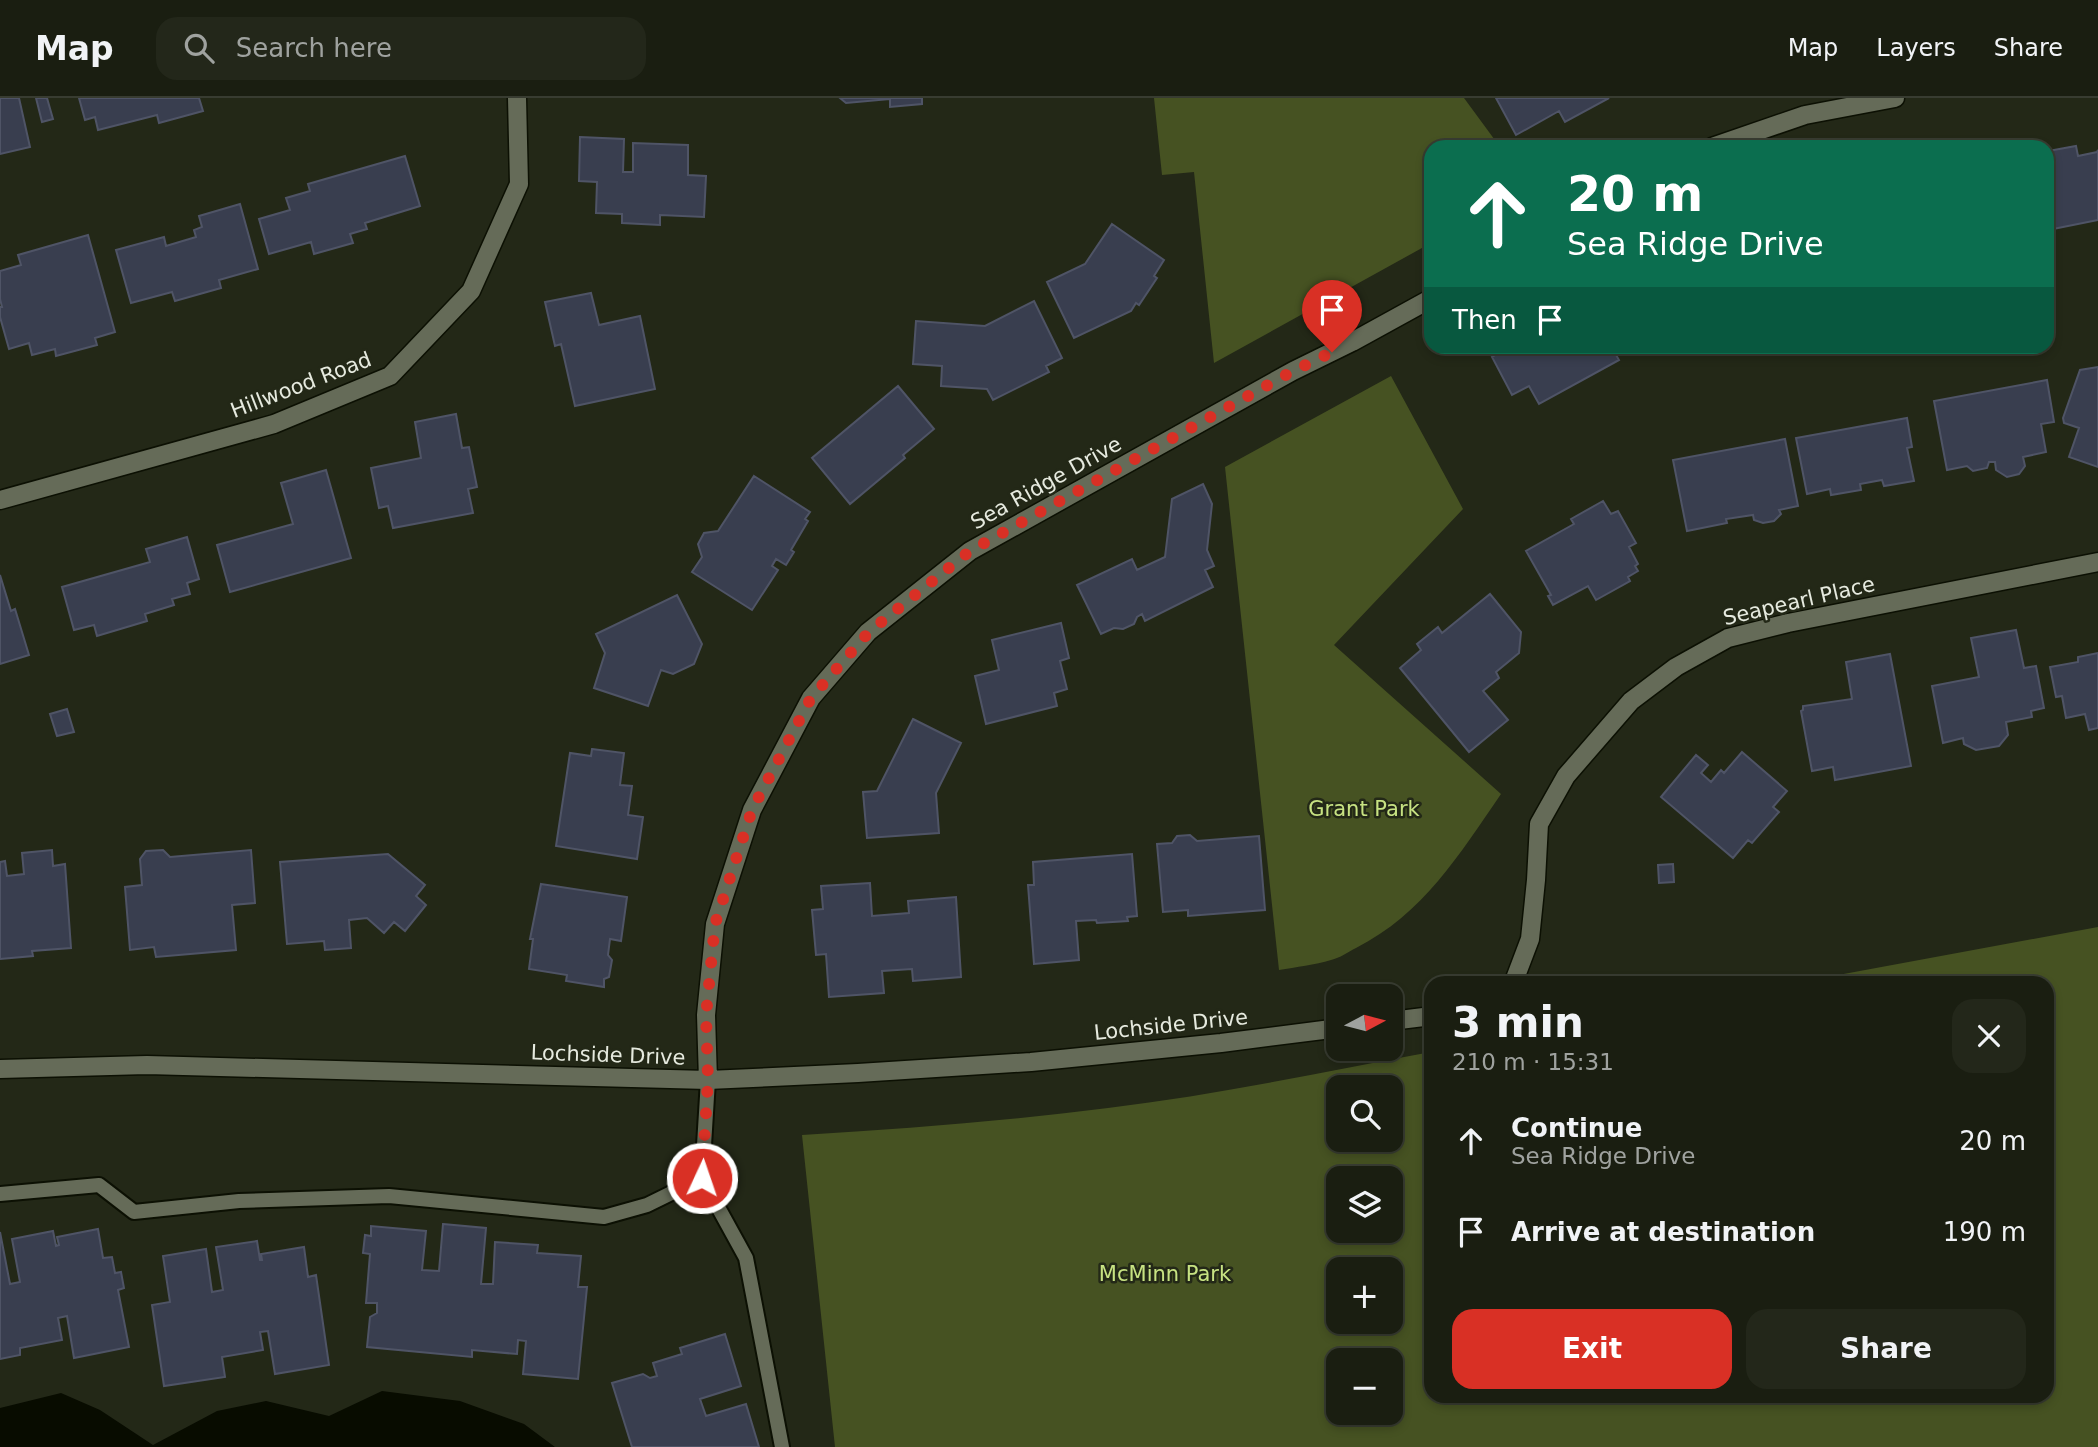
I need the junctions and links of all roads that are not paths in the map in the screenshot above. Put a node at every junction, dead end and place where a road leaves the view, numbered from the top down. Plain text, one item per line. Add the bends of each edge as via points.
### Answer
1 (517, 98) edge
2 (1895, 98) edge
3 (1732, 140) edge
4 (1424, 302) edge
5 (0, 500) edge
6 (2098, 562) edge
7 (1516, 976) edge
8 (1424, 1017) edge
9 (1404, 1019) edge
10 (1326, 1030) edge
11 (0, 1069) edge
12 (708, 1080) junction
13 (702, 1178) junction
14 (0, 1194) edge
15 (782, 1447) edge

1 - 5 street, Hillwood Road via 519,184 471,291 390,376 274,424
2 - 3 street via 1805,115
4 - 12 street, Sea Ridge Drive via 970,551 869,632 811,698 752,810 715,924 706,1015
6 - 7 street, Seapearl Place via 1788,622 1728,638 1675,667 1631,701 1566,776 1539,824 1530,939
8 - 9 street
10 - 12 street, Lochside Drive via 1031,1062
11 - 12 street, Lochside Drive via 147,1065
12 - 13 lane
13 - 14 lane via 647,1205 604,1217 389,1196 134,1212 99,1185
13 - 15 lane via 746,1258

